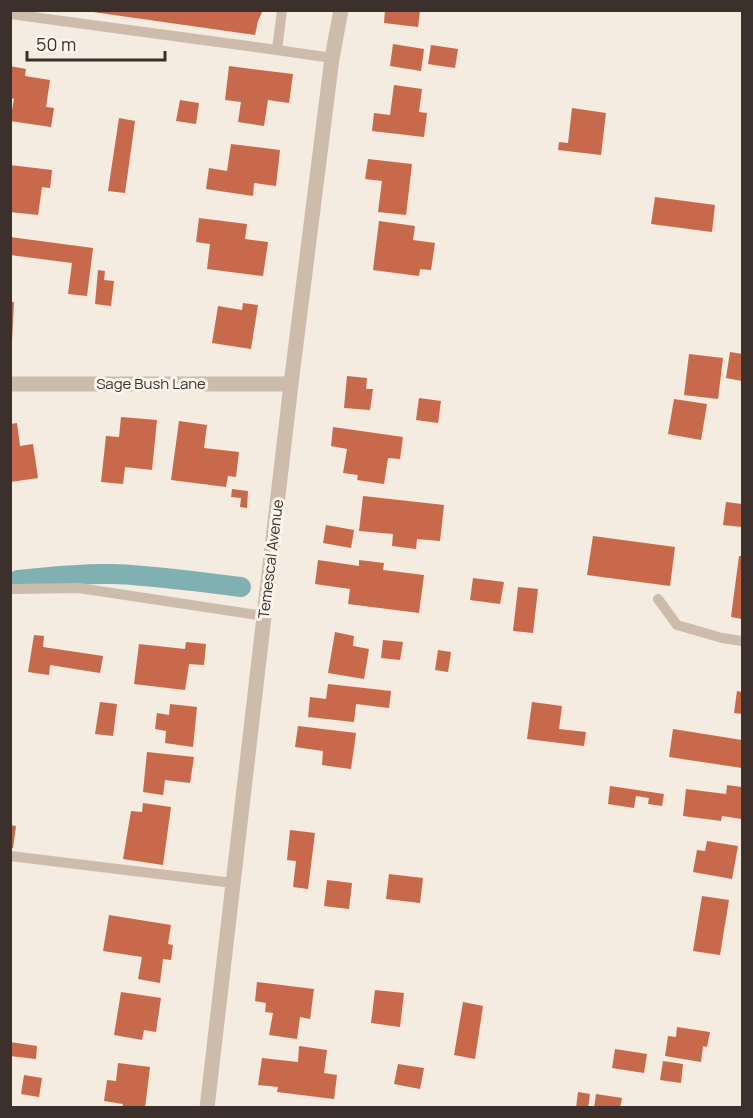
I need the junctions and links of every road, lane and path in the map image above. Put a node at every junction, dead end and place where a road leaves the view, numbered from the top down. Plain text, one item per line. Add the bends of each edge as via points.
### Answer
1 (282, 10) edge
2 (341, 10) edge
3 (10, 14) edge
4 (277, 50) junction
5 (332, 58) junction
6 (10, 384) edge
7 (291, 384) junction
8 (10, 589) edge
9 (658, 599) dead end
10 (264, 616) junction
11 (742, 641) edge
12 (10, 856) edge
13 (233, 883) junction
14 (207, 1107) edge

1 - 4 lane
2 - 5 street, Temescal Avenue
3 - 4 lane
4 - 5 lane
5 - 7 street, Temescal Avenue
6 - 7 street, Sage Bush Lane
7 - 10 street, Temescal Avenue
8 - 10 lane via 79,588
9 - 11 lane via 677,625
10 - 13 street, Temescal Avenue
12 - 13 lane
13 - 14 street, Temescal Avenue

